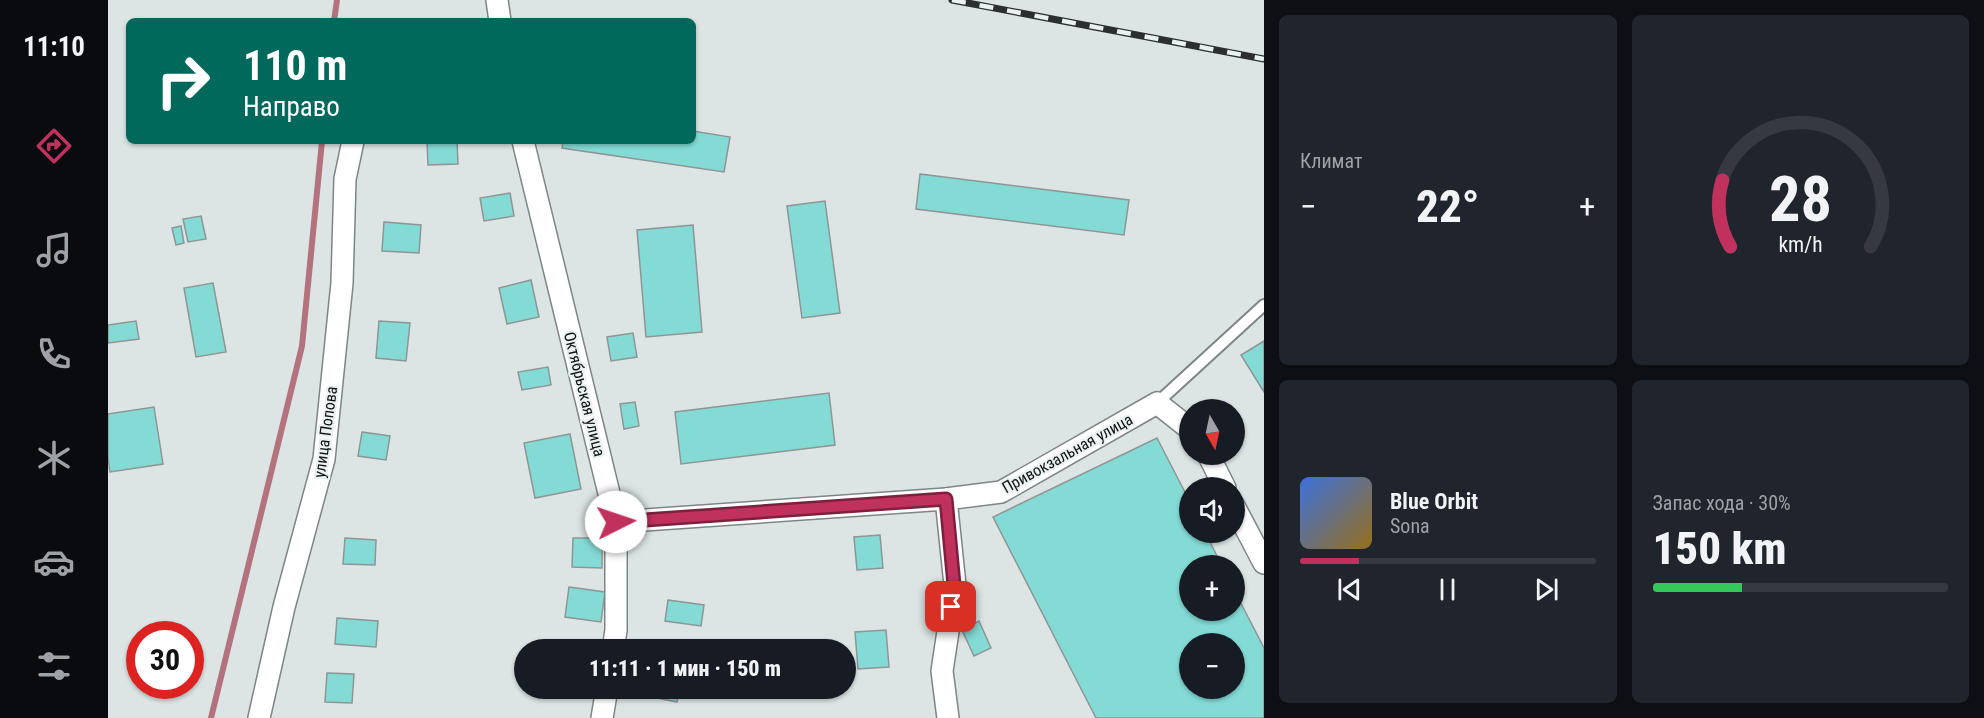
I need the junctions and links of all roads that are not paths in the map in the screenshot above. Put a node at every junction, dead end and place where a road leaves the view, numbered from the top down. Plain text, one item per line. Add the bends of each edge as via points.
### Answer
1 (497, 0) edge
2 (500, 18) edge
3 (352, 144) edge
4 (524, 144) edge
5 (1264, 305) edge
6 (1156, 403) junction
7 (1179, 421) edge
8 (946, 499) junction
9 (616, 522) junction
10 (1245, 527) edge
11 (1264, 563) edge
12 (615, 639) edge
13 (605, 699) edge
14 (260, 718) edge
15 (602, 718) edge
16 (948, 718) edge

1 - 2 street
3 - 14 street, улица Попова via 345,179 342,283 324,459 284,608
4 - 9 street, Октябрьская улица
5 - 6 lane
6 - 7 street
6 - 8 street, Привокзальная улица via 1001,492
8 - 9 street, Привокзальная улица
8 - 16 street via 954,585 942,671
9 - 12 street, Октябрьская улица
10 - 11 street
13 - 15 street

